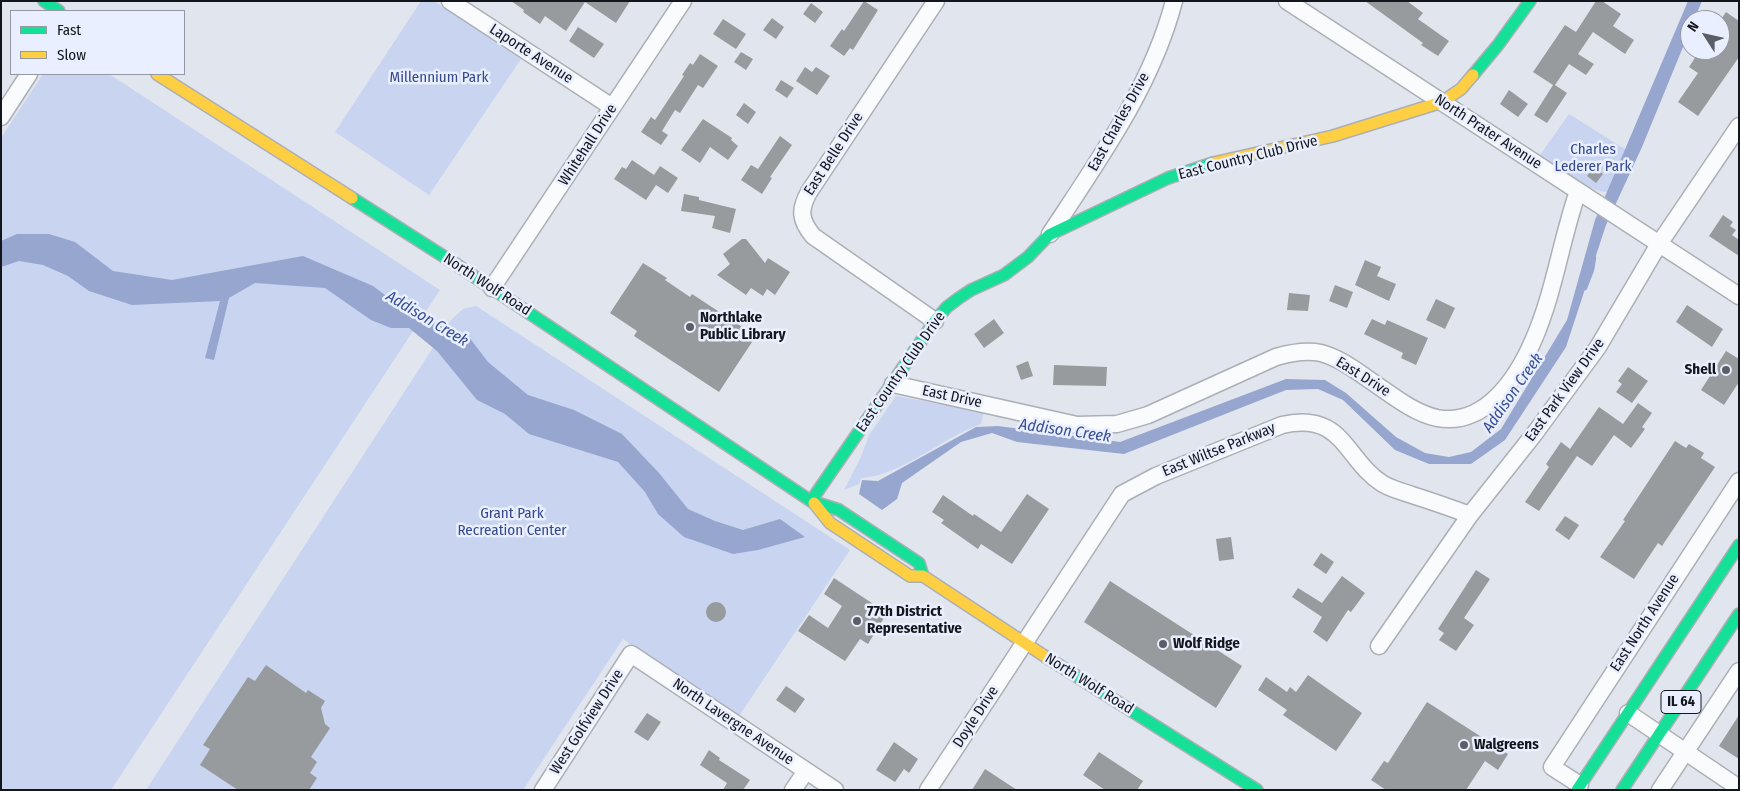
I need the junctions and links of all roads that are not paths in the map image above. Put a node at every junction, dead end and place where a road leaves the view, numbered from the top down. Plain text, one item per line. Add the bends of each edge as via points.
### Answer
1 (450, 1) edge
2 (683, 1) edge
3 (936, 1) edge
4 (1174, 1) edge
5 (1287, 1) edge
6 (1530, 1) edge
7 (45, 2) edge
8 (57, 10) edge
9 (28, 75) edge
10 (159, 75) edge
11 (1442, 102) junction
12 (612, 107) junction
13 (1, 117) edge
14 (1739, 126) edge
15 (1578, 191) junction
16 (1049, 236) junction
17 (1659, 244) junction
18 (492, 288) junction
19 (1739, 296) edge
20 (935, 321) junction
21 (894, 384) junction
22 (1739, 480) edge
23 (812, 502) junction
24 (1470, 515) junction
25 (1739, 545) edge
26 (923, 576) junction
27 (1739, 614) edge
28 (1024, 643) junction
29 (1380, 646) dead end
30 (631, 654) joint
31 (1739, 671) edge
32 (1628, 713) junction
33 (1660, 734) junction
34 (1686, 752) junction
35 (806, 771) junction
36 (1578, 787) edge
37 (1739, 788) edge
38 (543, 790) edge
39 (793, 790) edge
40 (835, 790) edge
41 (928, 790) edge
42 (1257, 790) edge
43 (1622, 790) edge
44 (1660, 790) edge

1 - 12 street, Laporte Avenue
2 - 12 street, Whitehall Drive
3 - 20 street, East Belle Drive via 809,192 803,202 802,214 805,226 813,236
4 - 16 street, East Charles Drive via 1158,49 1132,102
5 - 11 street, North Prater Avenue
6 - 11 main road, East Country Club Drive via 1461,89
7 - 8 main road
9 - 13 street
10 - 18 main road, North Wolf Road
11 - 15 street, North Prater Avenue
11 - 16 main road, East Country Club Drive via 1333,136 1209,164 1139,191
12 - 18 street, Whitehall Drive
14 - 17 street, East Park View Drive
15 - 17 street, North Prater Avenue
15 - 21 street, East Drive via 1543,313 1521,365 1486,407 1463,418 1437,418 1423,413 1346,365 1312,352 1276,357 1148,415 1117,424 1077,425
16 - 20 main road, East Country Club Drive via 1028,258 1004,275 958,298
17 - 19 street, North Prater Avenue
17 - 24 street, East Park View Drive via 1593,354 1536,433
18 - 23 main road, North Wolf Road
20 - 21 main road, East Country Club Drive
21 - 23 main road, East Country Club Drive
22 - 36 street, East North Avenue via 1552,767
23 - 26 main road, North Wolf Road via 830,523 910,576
23 - 26 main road, North Wolf Road via 839,510 852,518 919,563
24 - 28 street, East Wiltse Parkway via 1385,485 1328,429 1317,424 1282,424 1156,476 1122,494
24 - 29 street, East Park View Drive
25 - 32 main road, IL 64
26 - 28 main road, North Wolf Road
27 - 33 main road, IL 64
28 - 41 street, Doyle Drive
28 - 42 main road, North Wolf Road
30 - 35 street, North Lavergne Avenue
30 - 38 street, West Golfview Drive
31 - 34 street
32 - 33 street
32 - 36 main road, IL 64
33 - 34 street
33 - 43 main road, IL 64
34 - 37 street
34 - 44 street
35 - 39 street
35 - 40 street, North Lavergne Avenue

